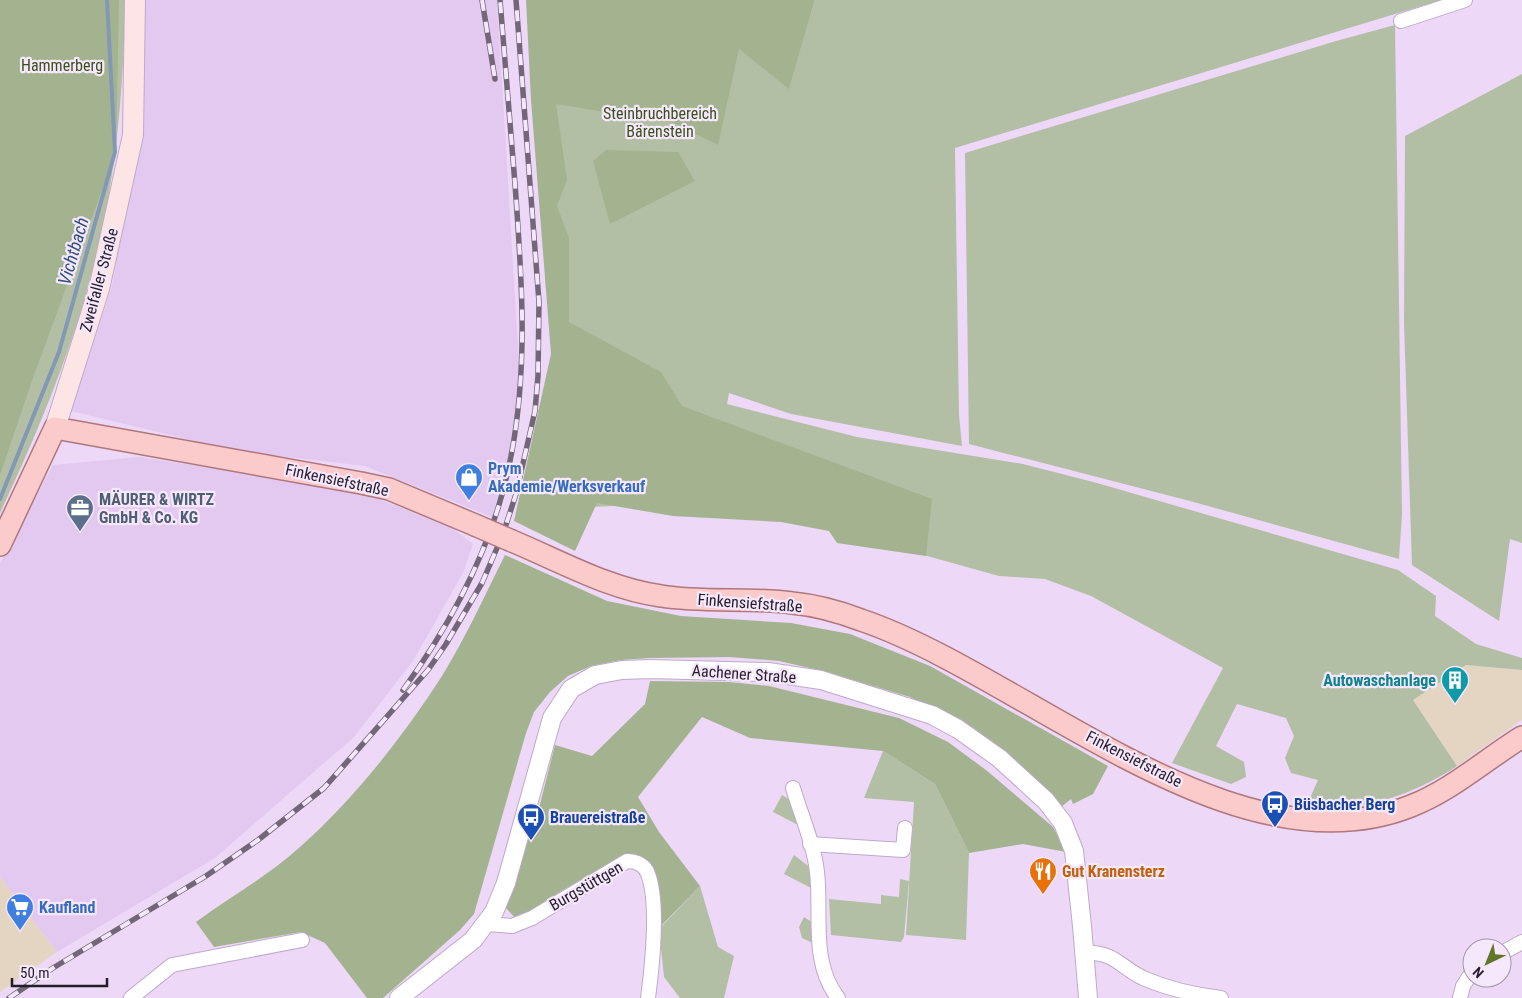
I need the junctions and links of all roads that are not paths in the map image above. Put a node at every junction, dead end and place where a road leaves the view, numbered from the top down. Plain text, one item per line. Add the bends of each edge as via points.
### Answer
1 (135, 0) edge
2 (1465, 0) edge
3 (1401, 20) dead end
4 (55, 428) junction
5 (0, 545) edge
6 (1522, 737) edge
7 (793, 788) dead end
8 (905, 828) dead end
9 (810, 844) junction
10 (487, 924) junction
11 (302, 940) dead end
12 (1085, 952) junction
13 (131, 998) edge
14 (399, 998) edge
15 (648, 998) edge
16 (838, 998) edge
17 (1088, 998) edge
18 (1221, 998) edge

1 - 4 main road, Zweifaller Straße via 132,135 99,289
2 - 3 street
4 - 5 main road, Zweifaller Straße
4 - 6 main road, Finkensiefstraße, bridge via 389,489 605,580 660,596 793,603 858,619 939,654 1123,756 1228,804 1276,816 1328,821 1371,818 1411,806 1459,781
7 - 9 street
8 - 9 street via 903,850
9 - 16 street via 817,871 819,947 825,976
10 - 12 street, Aachener Straße via 506,882 552,718 571,690 595,675 622,670 768,672 821,680 932,715 958,729 1023,779 1058,814 1069,834 1074,851
10 - 14 street, Aachener Straße via 473,940
10 - 15 street, Burgstüttgen via 512,926 532,918 626,861 634,861 648,873 652,894 653,934
11 - 13 street via 172,964
12 - 17 street, Aachener Straße via 1084,976
12 - 18 street via 1111,956 1142,977 1156,982

